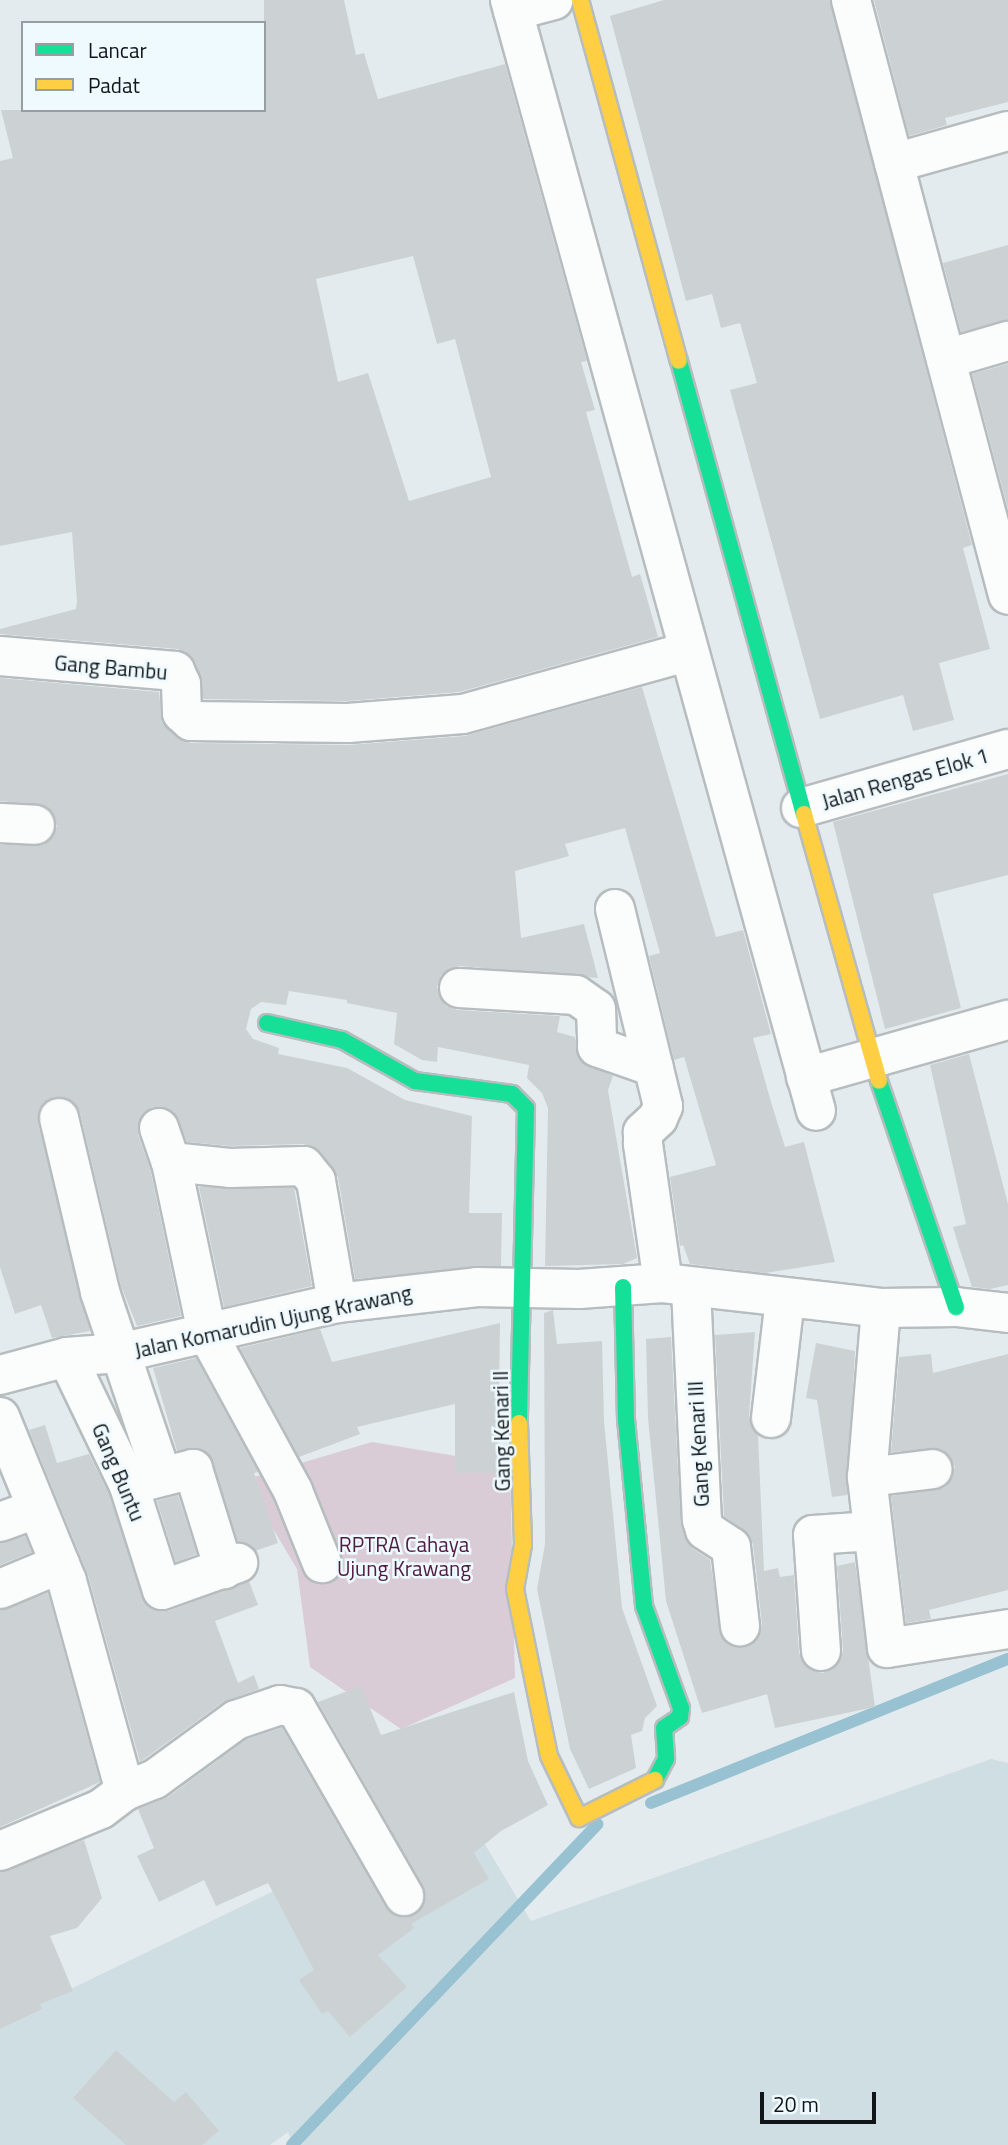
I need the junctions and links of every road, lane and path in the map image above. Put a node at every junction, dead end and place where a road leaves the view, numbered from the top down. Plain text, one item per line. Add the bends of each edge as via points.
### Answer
1 (554, 0) edge
2 (580, 0) edge
3 (851, 0) edge
4 (512, 6) edge
5 (1008, 131) edge
6 (894, 163) junction
7 (1008, 341) edge
8 (946, 359) junction
9 (1002, 544) edge
10 (1008, 595) edge
11 (687, 652) junction
12 (0, 656) edge
13 (1008, 749) edge
14 (801, 808) junction
15 (615, 909) dead end
16 (458, 989) dead end
17 (1008, 1020) edge
18 (267, 1023) dead end
19 (870, 1059) junction
20 (654, 1067) junction
21 (59, 1118) dead end
22 (677, 1286) junction
23 (624, 1287) junction
24 (523, 1288) junction
25 (785, 1298) junction
26 (337, 1303) junction
27 (956, 1307) junction
28 (881, 1308) junction
29 (1008, 1313) edge
30 (207, 1333) junction
31 (119, 1353) junction
32 (67, 1357) junction
33 (0, 1375) edge
34 (0, 1417) edge
35 (771, 1418) dead end
36 (933, 1469) dead end
37 (867, 1477) junction
38 (146, 1481) junction
39 (35, 1509) junction
40 (0, 1522) edge
41 (873, 1531) junction
42 (321, 1563) dead end
43 (64, 1572) junction
44 (0, 1590) edge
45 (740, 1626) dead end
46 (1008, 1629) edge
47 (821, 1651) dead end
48 (125, 1791) junction
49 (0, 1851) edge
50 (404, 1896) dead end

1 - 4 street
2 - 14 street
3 - 6 street
4 - 11 street
5 - 6 street
6 - 8 street
7 - 8 street
8 - 9 street
9 - 10 street
11 - 12 street, Gang Bambu via 463,714 348,723 191,720 184,717 181,684 174,671
11 - 19 street via 811,1094
13 - 14 street, Jalan Rengas Elok 1
14 - 19 street
15 - 20 street
16 - 20 street via 576,995 596,1009 593,1041 597,1047
17 - 19 street
18 - 24 street, Gang Kenari II via 342,1040 415,1081 512,1094 523,1102 528,1118
19 - 27 street
20 - 22 street via 663,1106 659,1118 643,1132 643,1144
21 - 31 street
22 - 23 street, Jalan Komarudin Ujung Krawang
22 - 25 street, Jalan Komarudin Ujung Krawang
22 - 45 street, Gang Kenari III via 702,1520 705,1530 731,1547
23 - 24 street, Jalan Komarudin Ujung Krawang
23 - 24 street, Gang Kenari II via 625,1419 643,1606 681,1708 680,1717 664,1728 666,1759 652,1785 579,1818 549,1756 523,1647 515,1572 523,1545 519,1438
24 - 26 street, Jalan Komarudin Ujung Krawang via 422,1290
25 - 28 street, Jalan Komarudin Ujung Krawang
25 - 35 street
26 - 30 street, Jalan Komarudin Ujung Krawang
26 - 30 street via 316,1181 304,1166 230,1168 165,1145
27 - 28 street, Jalan Komarudin Ujung Krawang
27 - 29 street, Jalan Komarudin Ujung Krawang
28 - 37 street
30 - 31 street, Jalan Komarudin Ujung Krawang
30 - 42 street via 293,1491
31 - 32 street, Jalan Komarudin Ujung Krawang
31 - 38 street
32 - 33 street, Jalan Komarudin Ujung Krawang
32 - 38 street, Gang Buntu
34 - 39 street
36 - 37 street
37 - 41 street
38 - 38 street, Gang Buntu via 162,1590 231,1566 193,1469
39 - 40 street
39 - 43 street
41 - 46 street via 887,1648
41 - 47 street via 813,1535
43 - 44 street
43 - 48 street
48 - 49 street via 101,1809
48 - 50 street via 155,1779 236,1720 280,1705 296,1708

